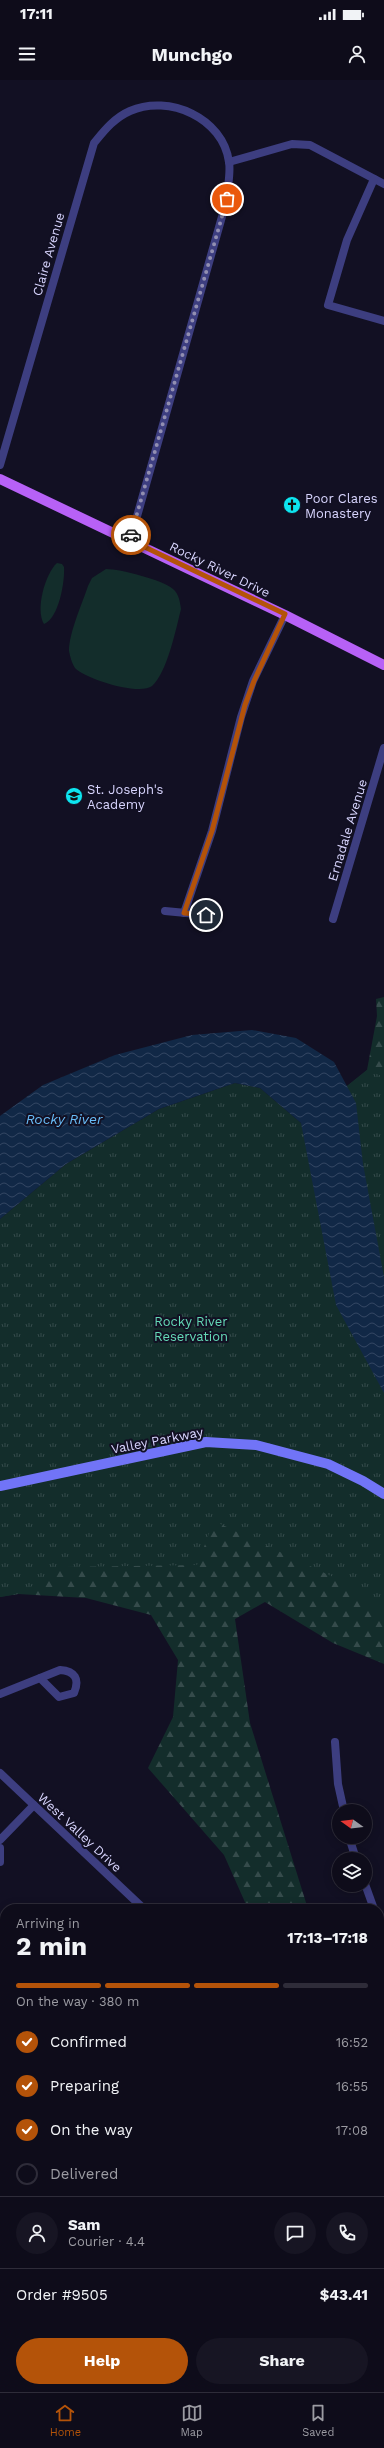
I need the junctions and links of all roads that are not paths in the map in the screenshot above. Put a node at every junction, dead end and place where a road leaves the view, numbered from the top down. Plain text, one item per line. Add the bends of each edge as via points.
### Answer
1 (229, 162) junction
2 (374, 180) junction
3 (384, 184) edge
4 (384, 321) edge
5 (0, 465) edge
6 (0, 479) edge
7 (130, 540) junction
8 (285, 614) junction
9 (384, 665) edge
10 (384, 748) edge
11 (165, 911) dead end
12 (184, 913) junction
13 (206, 915) dead end
14 (333, 919) dead end
15 (0, 1486) edge
16 (384, 1494) edge
17 (40, 1678) junction
18 (0, 1694) edge
19 (335, 1742) dead end
20 (0, 1773) edge
21 (342, 1804) edge
22 (34, 1805) junction
23 (0, 1840) edge
24 (0, 1848) edge
25 (0, 1862) edge
26 (368, 1892) edge
27 (139, 1904) edge
28 (372, 1904) edge

1 - 2 street via 292,144 310,145
1 - 5 street, Claire Avenue via 217,133 202,118 176,107 151,104 129,111 110,124 94,143
1 - 7 street via 227,199
2 - 3 street
2 - 4 street via 347,240 328,305
6 - 7 main road, Rocky River Drive
7 - 8 main road, Rocky River Drive
8 - 9 main road, Rocky River Drive
8 - 12 street via 246,702 212,831
10 - 14 street, Ernadale Avenue
11 - 12 street
12 - 13 street
15 - 16 street, Valley Parkway via 206,1442 256,1445 328,1464
17 - 17 street via 59,1697 74,1693 78,1684 75,1675 69,1670 60,1670
17 - 18 street
19 - 21 street via 338,1784
20 - 22 street, West Valley Drive
22 - 23 street
22 - 27 street, West Valley Drive
24 - 25 street
26 - 28 street

